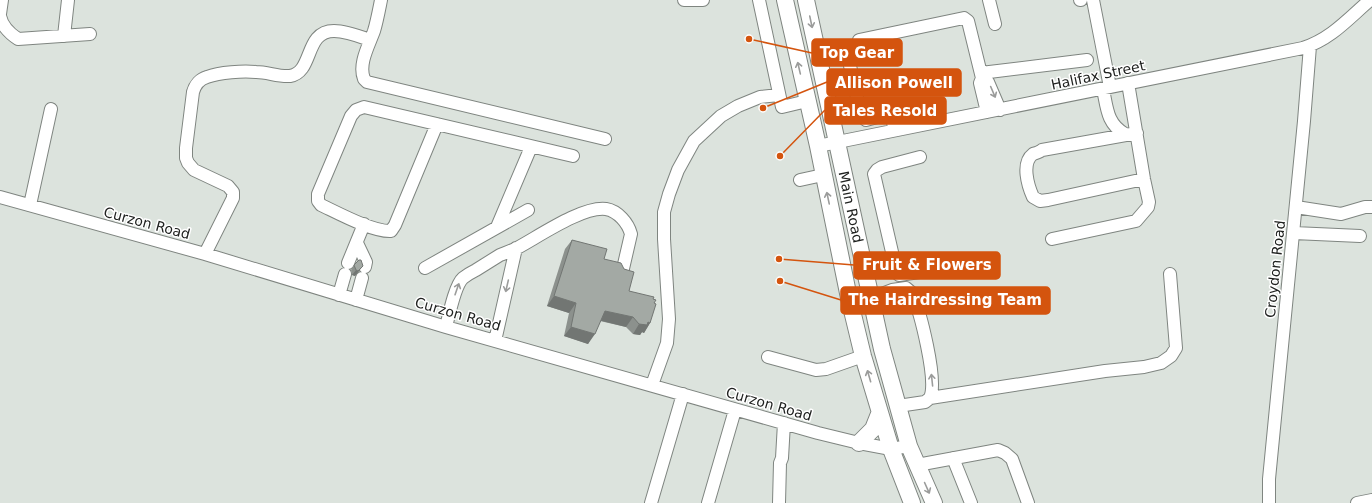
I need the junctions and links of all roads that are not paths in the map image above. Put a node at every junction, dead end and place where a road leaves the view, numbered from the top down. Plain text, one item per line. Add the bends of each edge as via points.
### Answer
1 (2, 0) edge
2 (68, 0) edge
3 (381, 0) edge
4 (684, 0) edge
5 (702, 0) edge
6 (759, 0) edge
7 (785, 0) edge
8 (806, 0) edge
9 (989, 0) edge
10 (1093, 0) edge
11 (1370, 0) edge
12 (0, 15) edge
13 (994, 24) dead end
14 (4, 34) edge
15 (90, 34) dead end
16 (64, 36) junction
17 (370, 40) junction
18 (858, 40) dead end
19 (1310, 46) junction
20 (1087, 60) dead end
21 (848, 61) dead end
22 (981, 75) junction
23 (1128, 83) junction
24 (1107, 88) junction
25 (779, 95) junction
26 (807, 102) junction
27 (51, 109) dead end
28 (1000, 110) junction
29 (987, 112) junction
30 (437, 124) junction
31 (895, 130) junction
32 (1131, 133) junction
33 (604, 139) dead end
34 (837, 142) junction
35 (531, 146) junction
36 (818, 146) junction
37 (573, 156) dead end
38 (920, 157) dead end
39 (823, 175) junction
40 (1144, 179) junction
41 (800, 180) dead end
42 (0, 196) edge
43 (30, 205) junction
44 (1296, 207) junction
45 (1372, 207) edge
46 (528, 210) dead end
47 (1341, 214) junction
48 (364, 224) junction
49 (497, 227) junction
50 (1294, 233) junction
51 (1334, 235) junction
52 (1360, 236) dead end
53 (1052, 239) dead end
54 (357, 243) junction
55 (516, 248) junction
56 (205, 254) junction
57 (987, 262) dead end
58 (895, 265) junction
59 (425, 268) dead end
60 (864, 269) junction
61 (622, 273) edge
62 (1170, 274) dead end
63 (339, 295) junction
64 (871, 298) junction
65 (356, 300) junction
66 (446, 327) junction
67 (495, 341) junction
68 (863, 356) junction
69 (768, 357) dead end
70 (652, 385) junction
71 (683, 394) junction
72 (930, 398) junction
73 (898, 406) junction
74 (735, 410) junction
75 (879, 414) junction
76 (781, 423) junction
77 (859, 443) junction
78 (909, 446) junction
79 (890, 449) junction
80 (953, 458) junction
81 (917, 465) junction
82 (1269, 499) edge
83 (1372, 500) edge
84 (651, 503) edge
85 (708, 503) edge
86 (779, 503) edge
87 (912, 503) edge
88 (934, 503) edge
89 (971, 503) edge
90 (1028, 503) edge
91 (1357, 503) edge

1 - 12 street
2 - 16 street
3 - 17 street
4 - 5 street
6 - 25 street
26 -> 7 main road, Main Road
8 -> 34 main road, Main Road
9 - 13 street
10 - 24 street
11 - 19 street, Halifax Street via 1328,36
12 - 14 street
14 - 16 street via 18,39
15 - 16 street
17 - 33 street via 362,69 367,82
17 - 56 street via 344,32 324,33 316,38 302,68 294,75 234,73 207,77 197,84 192,92 186,158 194,170 228,186 233,194
18 - 22 street via 964,18 968,21
19 - 23 street, Halifax Street
19 - 44 street, Croydon Road
20 - 22 street
21 - 31 street via 862,118 866,120 889,114
22 -> 28 street via 988,82
22 - 29 street via 980,83
23 - 24 street, Halifax Street
23 - 32 street
24 - 28 street, Halifax Street
24 - 32 street via 1110,119 1113,125
25 - 26 street via 782,106
25 - 70 street via 760,97 721,116 694,141 678,170 664,212 669,319 667,343
26 - 36 main road, Main Road
27 - 43 street
28 - 29 street, Halifax Street
29 - 31 street, Halifax Street
30 - 35 street
30 - 48 street via 395,225 386,232
30 - 48 street via 364,107 353,112 318,194 318,201
31 - 34 street, Halifax Street
32 - 40 street
32 - 40 street via 1042,150 1033,154 1028,160 1028,186 1033,197 1048,200
34 - 36 street, Halifax Street
34 - 60 main road, Main Road
35 - 37 street
35 - 49 street
36 - 39 main road, Main Road
38 - 58 street via 882,167 874,174
39 - 41 street
68 -> 39 main road, Main Road
40 - 53 street via 1149,202 1136,221
42 - 43 street, Curzon Road
43 - 56 street, Curzon Road
44 - 47 street
44 - 50 street, Croydon Road
45 - 47 street
46 - 49 street
47 - 51 street
48 - 54 street
49 - 59 street
50 - 51 street
50 - 82 street, Croydon Road
51 - 52 street
54 - 63 street
54 - 65 street via 366,262
55 - 61 street via 579,215 606,209 626,223 631,234
66 -> 55 street via 458,285 464,277
55 -> 67 street
56 - 63 street, Curzon Road
57 - 58 street via 899,275
58 - 60 street
60 - 64 main road, Main Road
62 - 72 street via 1176,348 1171,356 1161,363
63 - 65 street, Curzon Road
72 -> 64 street via 933,388 929,352 912,292 906,288 892,290
64 - 73 main road, Main Road
65 - 66 street, Curzon Road
66 - 67 street, Curzon Road
67 - 70 street, Curzon Road
68 - 69 street via 816,370
75 -> 68 main road, Main Road
70 - 71 street, Curzon Road
71 - 74 street, Curzon Road
71 - 84 street
72 - 73 street via 925,402
73 - 78 main road, Main Road
74 - 76 street, Curzon Road
74 - 85 street
75 - 77 main road via 874,429
75 - 79 main road, Main Road
76 - 77 street, Curzon Road
76 - 86 street via 776,458 780,463
77 - 79 street, Curzon Road
78 - 79 street, Curzon Road
78 - 81 main road, Main Road
79 - 87 main road, Main Road
80 - 81 street
80 - 89 street
80 - 90 street via 998,450 1005,453 1012,459
81 -> 88 main road, Main Road
83 - 91 street

